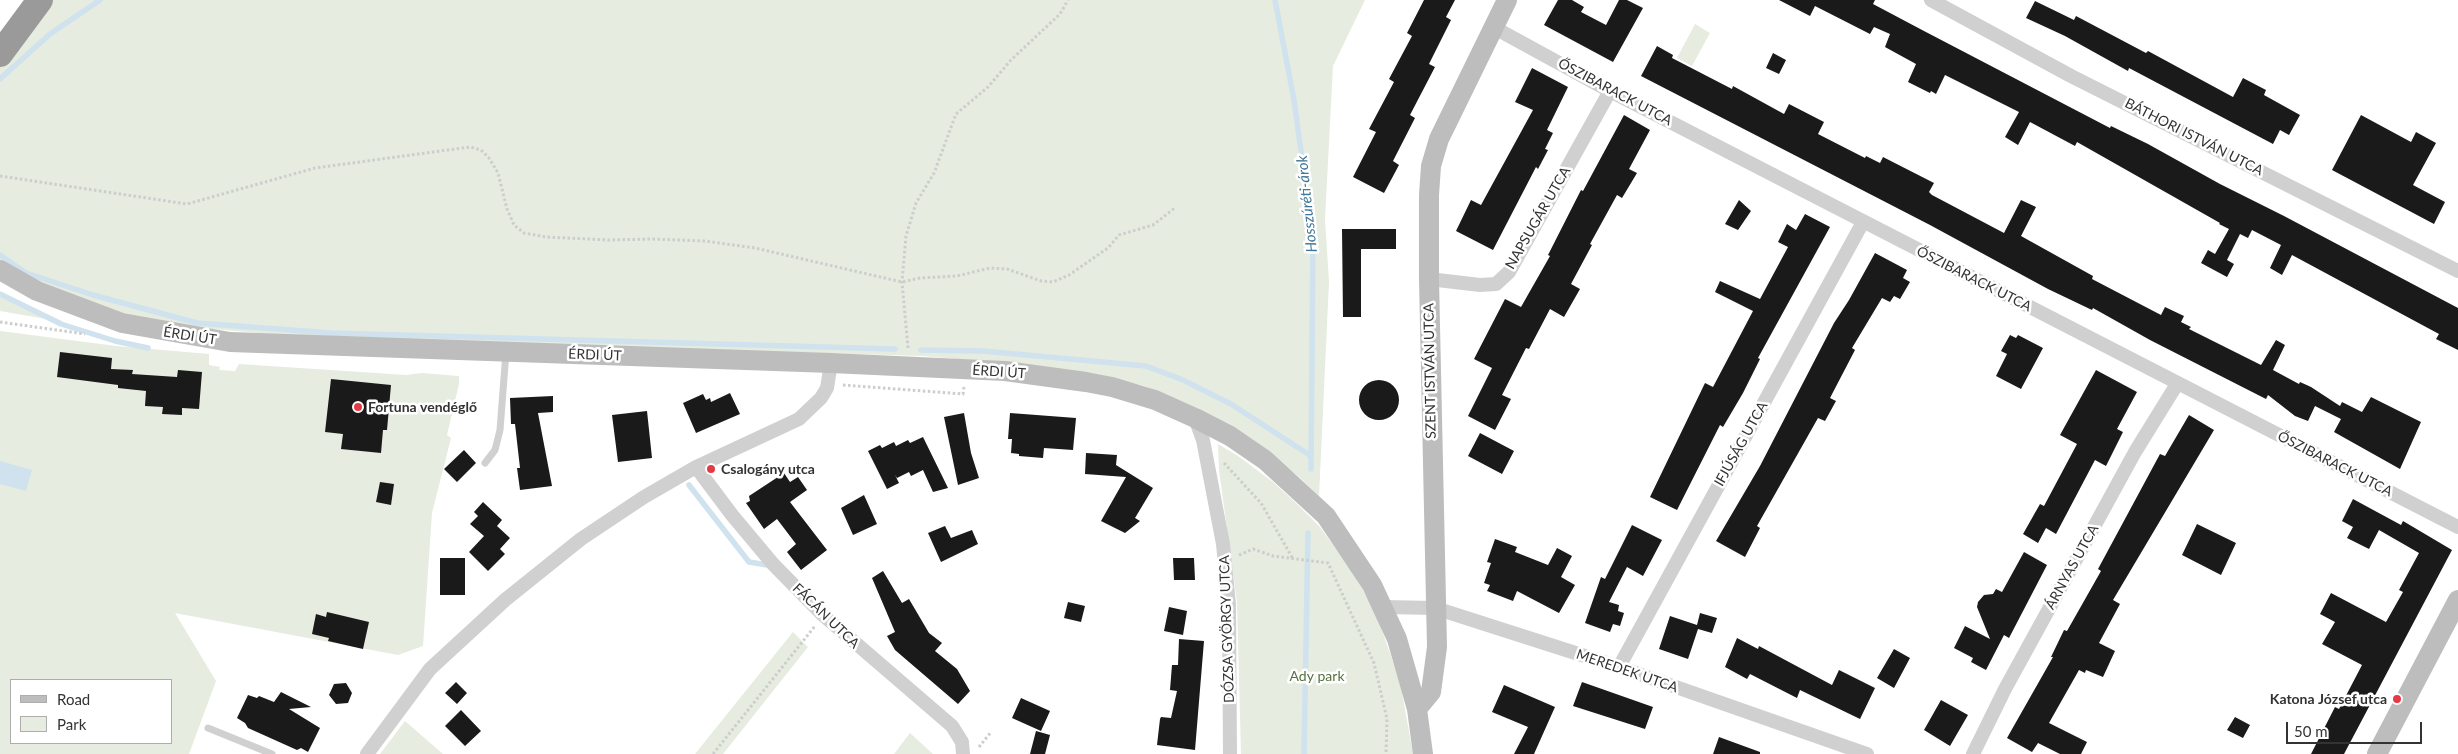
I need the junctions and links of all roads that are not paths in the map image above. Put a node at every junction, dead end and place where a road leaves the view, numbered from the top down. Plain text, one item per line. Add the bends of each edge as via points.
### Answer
1 (40, 0) edge
2 (1507, 0) edge
3 (1931, 0) edge
4 (1493, 26) junction
5 (0, 54) edge
6 (1610, 91) junction
7 (1864, 222) junction
8 (0, 270) edge
9 (2458, 271) edge
10 (1429, 279) junction
11 (506, 352) junction
12 (831, 363) junction
13 (2177, 384) junction
14 (1195, 418) junction
15 (485, 463) dead end
16 (696, 467) junction
17 (2458, 527) edge
18 (2458, 600) edge
19 (1384, 607) junction
20 (1435, 608) junction
21 (1619, 667) junction
22 (1417, 709) junction
23 (208, 728) dead end
24 (272, 754) edge
25 (367, 754) edge
26 (963, 754) edge
27 (1230, 754) edge
28 (1423, 754) edge
29 (1867, 754) edge
30 (1973, 754) edge
31 (2377, 754) edge

1 - 5 highway
2 - 4 main road, SZENT ISTVÁN UTCA
3 - 9 street, BÁTHORI ISTVÁN UTCA via 2071,76
4 - 6 street, ŐSZIBARACK UTCA
4 - 10 main road, SZENT ISTVÁN UTCA via 1431,166
6 - 7 street, ŐSZIBARACK UTCA
6 - 10 street, NAPSUGÁR UTCA via 1509,272 1496,284
7 - 13 street, ŐSZIBARACK UTCA
7 - 21 street, IFJÚSÁG UTCA
8 - 11 main road, ÉRDI ÚT via 37,291 79,308 122,323 177,334 230,342
10 - 20 main road, SZENT ISTVÁN UTCA
11 - 12 main road, ÉRDI ÚT
11 - 15 lane via 500,430 495,450
12 - 14 main road, ÉRDI ÚT via 1005,372 1086,382 1155,400
12 - 16 street via 821,398 799,419
13 - 17 street, ŐSZIBARACK UTCA
13 - 30 street, ÁRNYAS UTCA via 2135,452
14 - 19 main road, ÉRDI ÚT via 1230,436 1264,460 1326,516
14 - 27 street, DÓZSA GYÖRGY UTCA via 1224,544 1230,650
16 - 25 street via 581,539 505,600 430,669
16 - 26 street, FÁCÁN UTCA via 773,564 823,615 952,726 962,742
18 - 31 main road
19 - 20 street, MEREDEK UTCA
19 - 22 main road, ÉRDI ÚT via 1400,647
20 - 21 street, MEREDEK UTCA
20 - 22 main road, SZENT ISTVÁN UTCA via 1437,647 1430,692
21 - 29 street, MEREDEK UTCA
22 - 28 main road
23 - 24 lane

